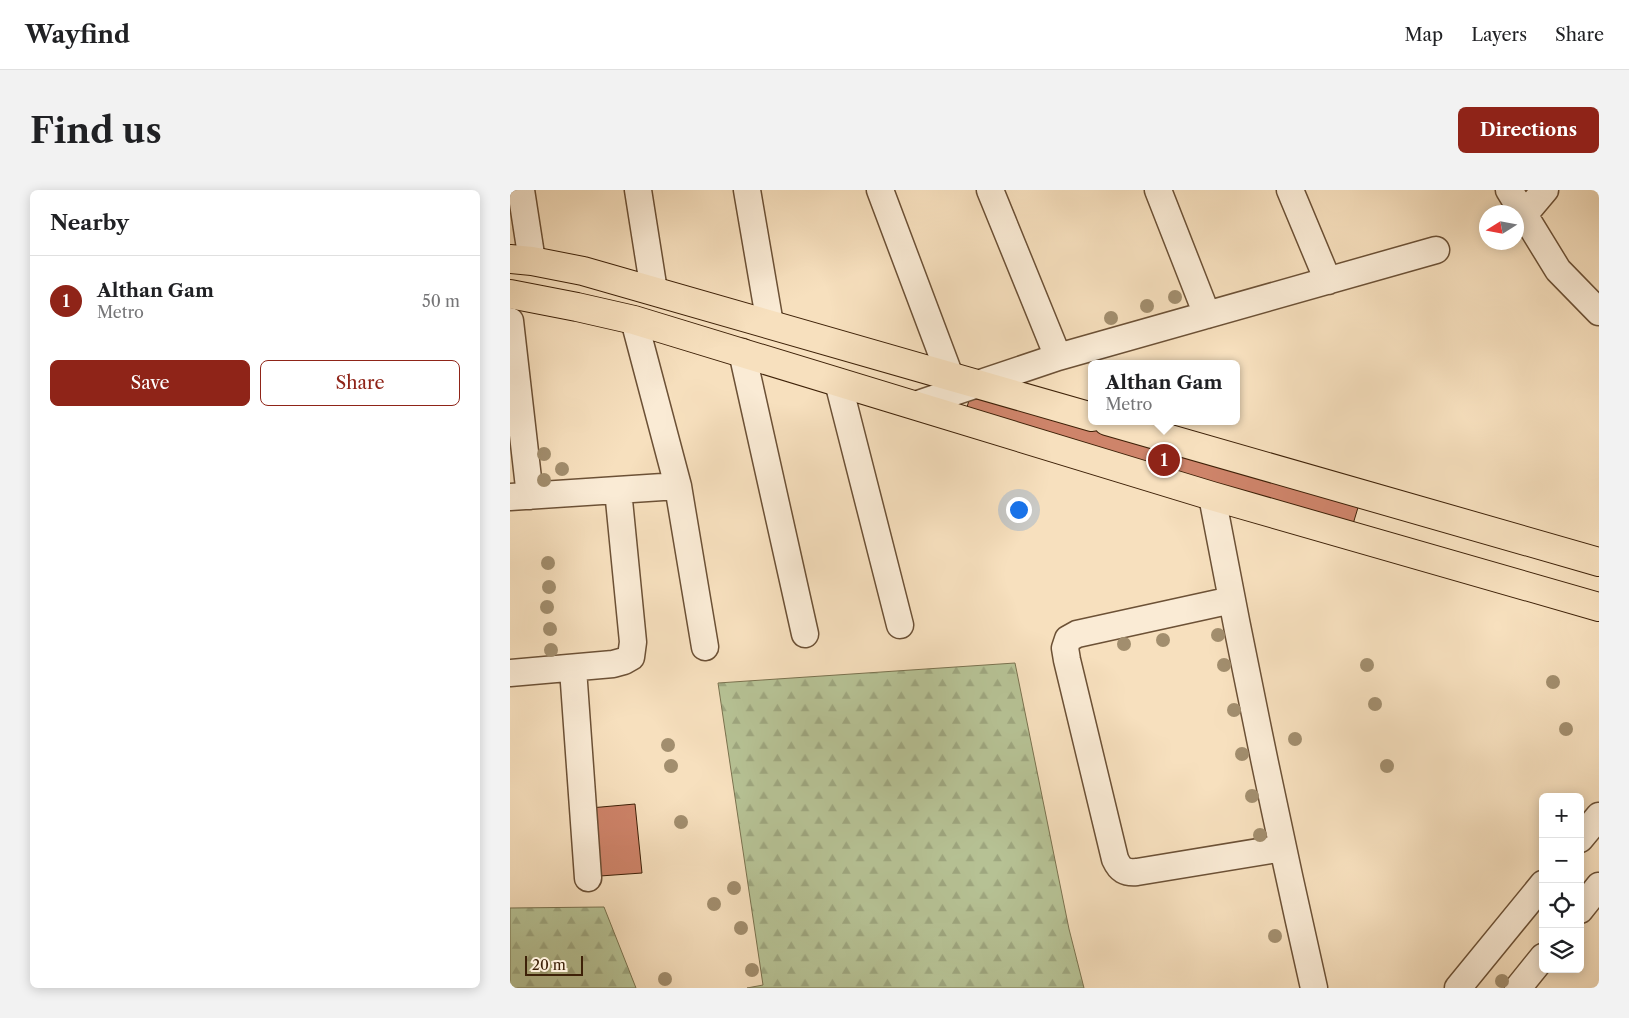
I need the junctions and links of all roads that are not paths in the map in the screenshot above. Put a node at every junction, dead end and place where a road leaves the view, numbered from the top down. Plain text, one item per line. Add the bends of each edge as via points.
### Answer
1 (521, 190) edge
2 (638, 190) edge
3 (747, 190) edge
4 (880, 190) edge
5 (990, 190) edge
6 (1158, 190) edge
7 (1290, 190) edge
8 (1509, 190) edge
9 (1545, 190) edge
10 (1518, 205) edge
11 (1524, 214) joint
12 (1436, 250) dead end
13 (521, 260) edge
14 (1328, 281) junction
15 (654, 291) junction
16 (510, 294) edge
17 (1599, 312) edge
18 (1207, 315) junction
19 (510, 320) edge
20 (634, 320) junction
21 (770, 324) junction
22 (742, 352) junction
23 (1058, 357) junction
24 (950, 376) junction
25 (838, 382) junction
26 (976, 384) junction
27 (915, 405) junction
28 (1088, 416) edge
29 (1121, 425) edge
30 (678, 486) junction
31 (618, 490) junction
32 (520, 496) edge
33 (1212, 496) junction
34 (1599, 562) edge
35 (1232, 600) junction
36 (1599, 607) edge
37 (900, 625) dead end
38 (805, 634) dead end
39 (704, 647) dead end
40 (573, 669) junction
41 (510, 674) edge
42 (1599, 816) edge
43 (1584, 833) edge
44 (1282, 848) junction
45 (588, 878) dead end
46 (1599, 886) edge
47 (1539, 889) edge
48 (1584, 905) edge
49 (1539, 961) edge
50 (1314, 988) edge
51 (1458, 988) edge
52 (1518, 988) edge

1 - 13 street
2 - 15 street
3 - 21 street
4 - 24 street
5 - 23 street
6 - 18 street
7 - 14 street
8 - 10 street
9 - 11 street
11 - 17 street via 1558,270
12 - 14 street
13 - 15 main road via 583,271
14 - 18 street
15 - 21 main road
16 - 20 main road
18 - 23 street
19 - 32 street
20 - 22 main road
20 - 30 street
21 - 24 main road
22 - 25 main road
22 - 38 street
23 - 26 street
24 - 26 main road
25 - 27 main road
25 - 37 street
26 - 27 street
26 - 28 main road
27 - 33 main road
29 - 34 main road
30 - 31 street
30 - 39 street
31 - 32 street
31 - 40 street via 633,652 624,662
33 - 35 street
33 - 36 main road
35 - 44 street
35 - 44 street via 1077,634 1068,639 1065,648 1067,660 1119,868 1126,873 1137,872
40 - 41 street
40 - 45 street
42 - 43 street
44 - 50 street
46 - 48 street
47 - 51 street
49 - 52 street

